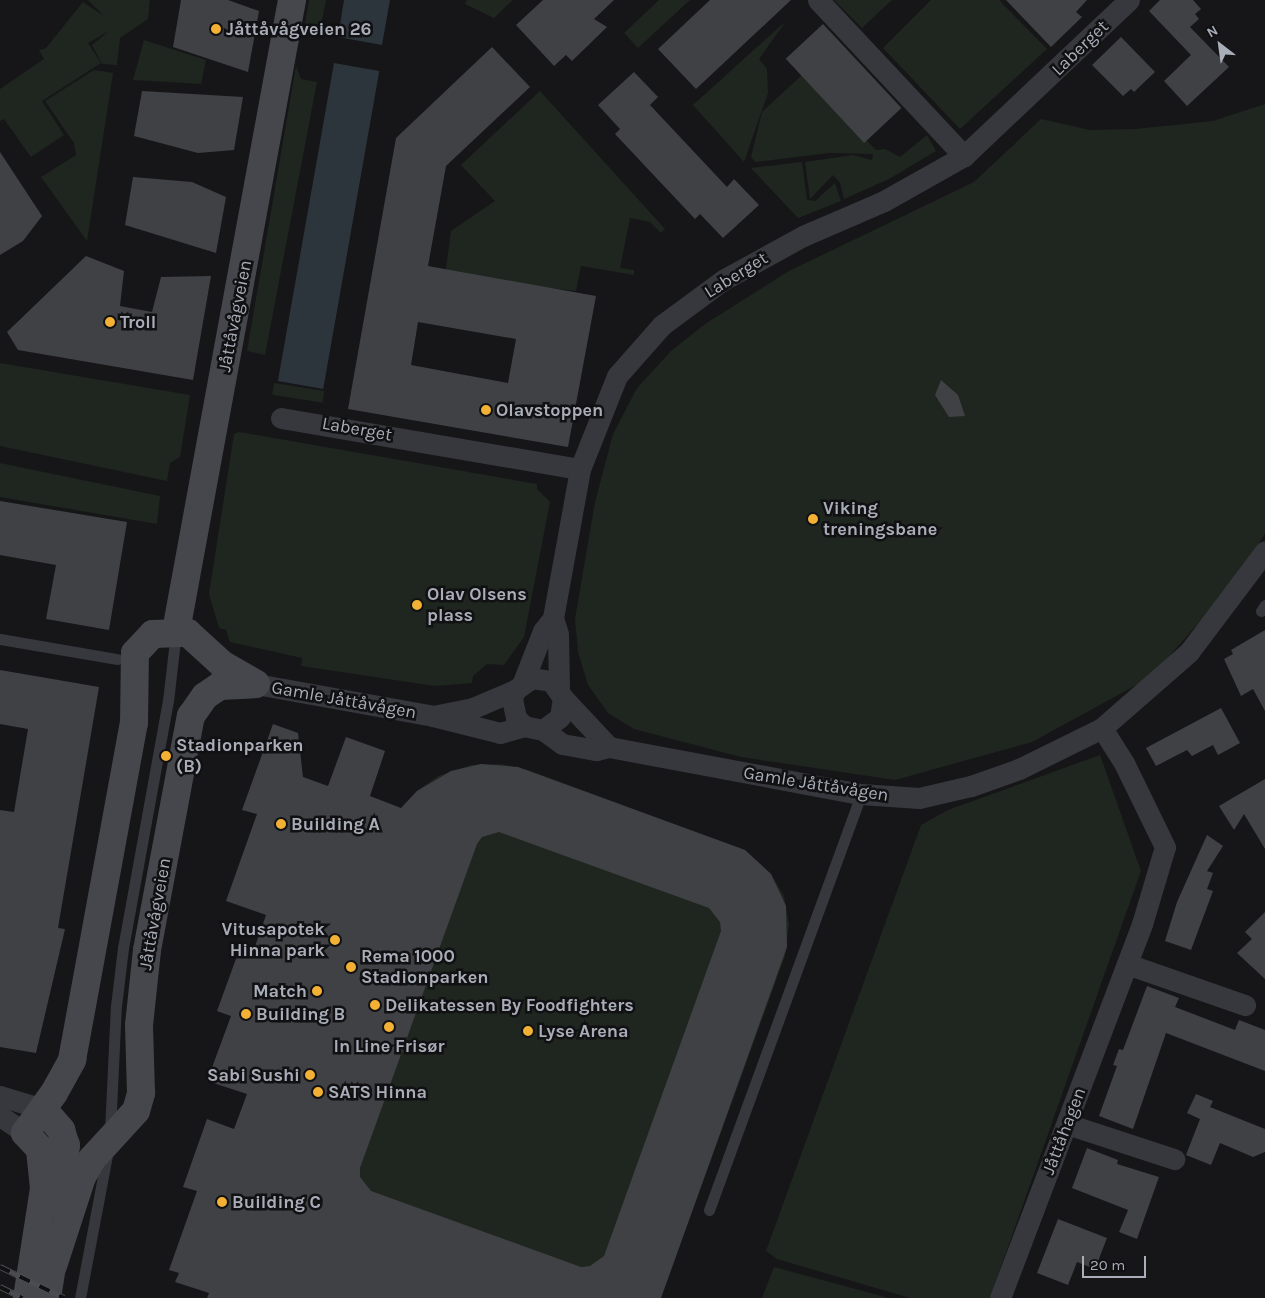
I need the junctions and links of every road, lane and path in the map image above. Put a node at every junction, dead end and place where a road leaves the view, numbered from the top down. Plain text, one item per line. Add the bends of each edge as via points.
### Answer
1 (292, 0) edge
2 (818, 0) edge
3 (1129, 0) edge
4 (964, 156) junction
5 (281, 418) dead end
6 (580, 469) junction
7 (1263, 557) edge
8 (553, 618) junction
9 (176, 631) junction
10 (0, 639) edge
11 (116, 659) dead end
12 (256, 684) junction
13 (519, 686) junction
14 (561, 693) junction
15 (433, 716) junction
16 (534, 728) junction
17 (1102, 728) junction
18 (609, 747) junction
19 (861, 794) junction
20 (1127, 964) junction
21 (1245, 1005) dead end
22 (0, 1096) edge
23 (43, 1109) junction
24 (0, 1116) edge
25 (1067, 1124) junction
26 (26, 1133) junction
27 (108, 1146) junction
28 (1174, 1159) dead end
29 (709, 1210) dead end
30 (53, 1266) junction
31 (27, 1298) edge
32 (48, 1298) edge
33 (80, 1298) edge
34 (1000, 1298) edge

1 - 9 street, Jåttåvågveien
2 - 4 street
3 - 4 street, Laberget
4 - 6 street, Laberget via 884,201 763,257 723,280 662,325 617,376
5 - 6 street, Laberget
6 - 8 street, Laberget
7 - 17 street, Gamle Jåttåvågen via 1189,652
8 - 13 street, Laberget via 543,631
8 - 14 street, Laberget via 558,634
9 - 12 street via 200,641 222,664
9 - 23 street via 153,634 135,653 134,723 72,1060
9 - 27 lane via 168,701 123,948
10 - 11 lane
12 - 15 street, Gamle Jåttåvågen
12 - 27 street, Jåttåvågveien via 220,686 205,696 191,716 147,950 139,1025 141,1093 136,1111
13 - 14 street, Gamle Jåttåvågen via 540,678
13 - 15 street, Gamle Jåttåvågen via 473,708
13 - 16 street, Gamle Jåttåvågen via 512,710
14 - 16 street, Gamle Jåttåvågen via 560,717
14 - 18 street, Gamle Jåttåvågen
15 - 16 street, Gamle Jåttåvågen via 500,733
16 - 18 street, Gamle Jåttåvågen via 562,744 596,750
17 - 19 street, Gamle Jåttåvågen via 1018,769 971,786 919,798
17 - 20 street, Jåttåhagen via 1124,763 1165,847
18 - 19 street, Gamle Jåttåvågen
19 - 29 lane
20 - 21 street
20 - 25 street, Jåttåhagen
22 - 23 street
23 - 26 street
23 - 30 street, Jåttåvågveien via 61,1130 66,1145
24 - 26 street
25 - 28 street
25 - 34 street, Jåttåhagen
26 - 31 street via 40,1149 44,1188
27 - 30 street, Jåttåvågveien via 92,1159 82,1177
27 - 33 lane
30 - 32 street, Jåttåvågveien

